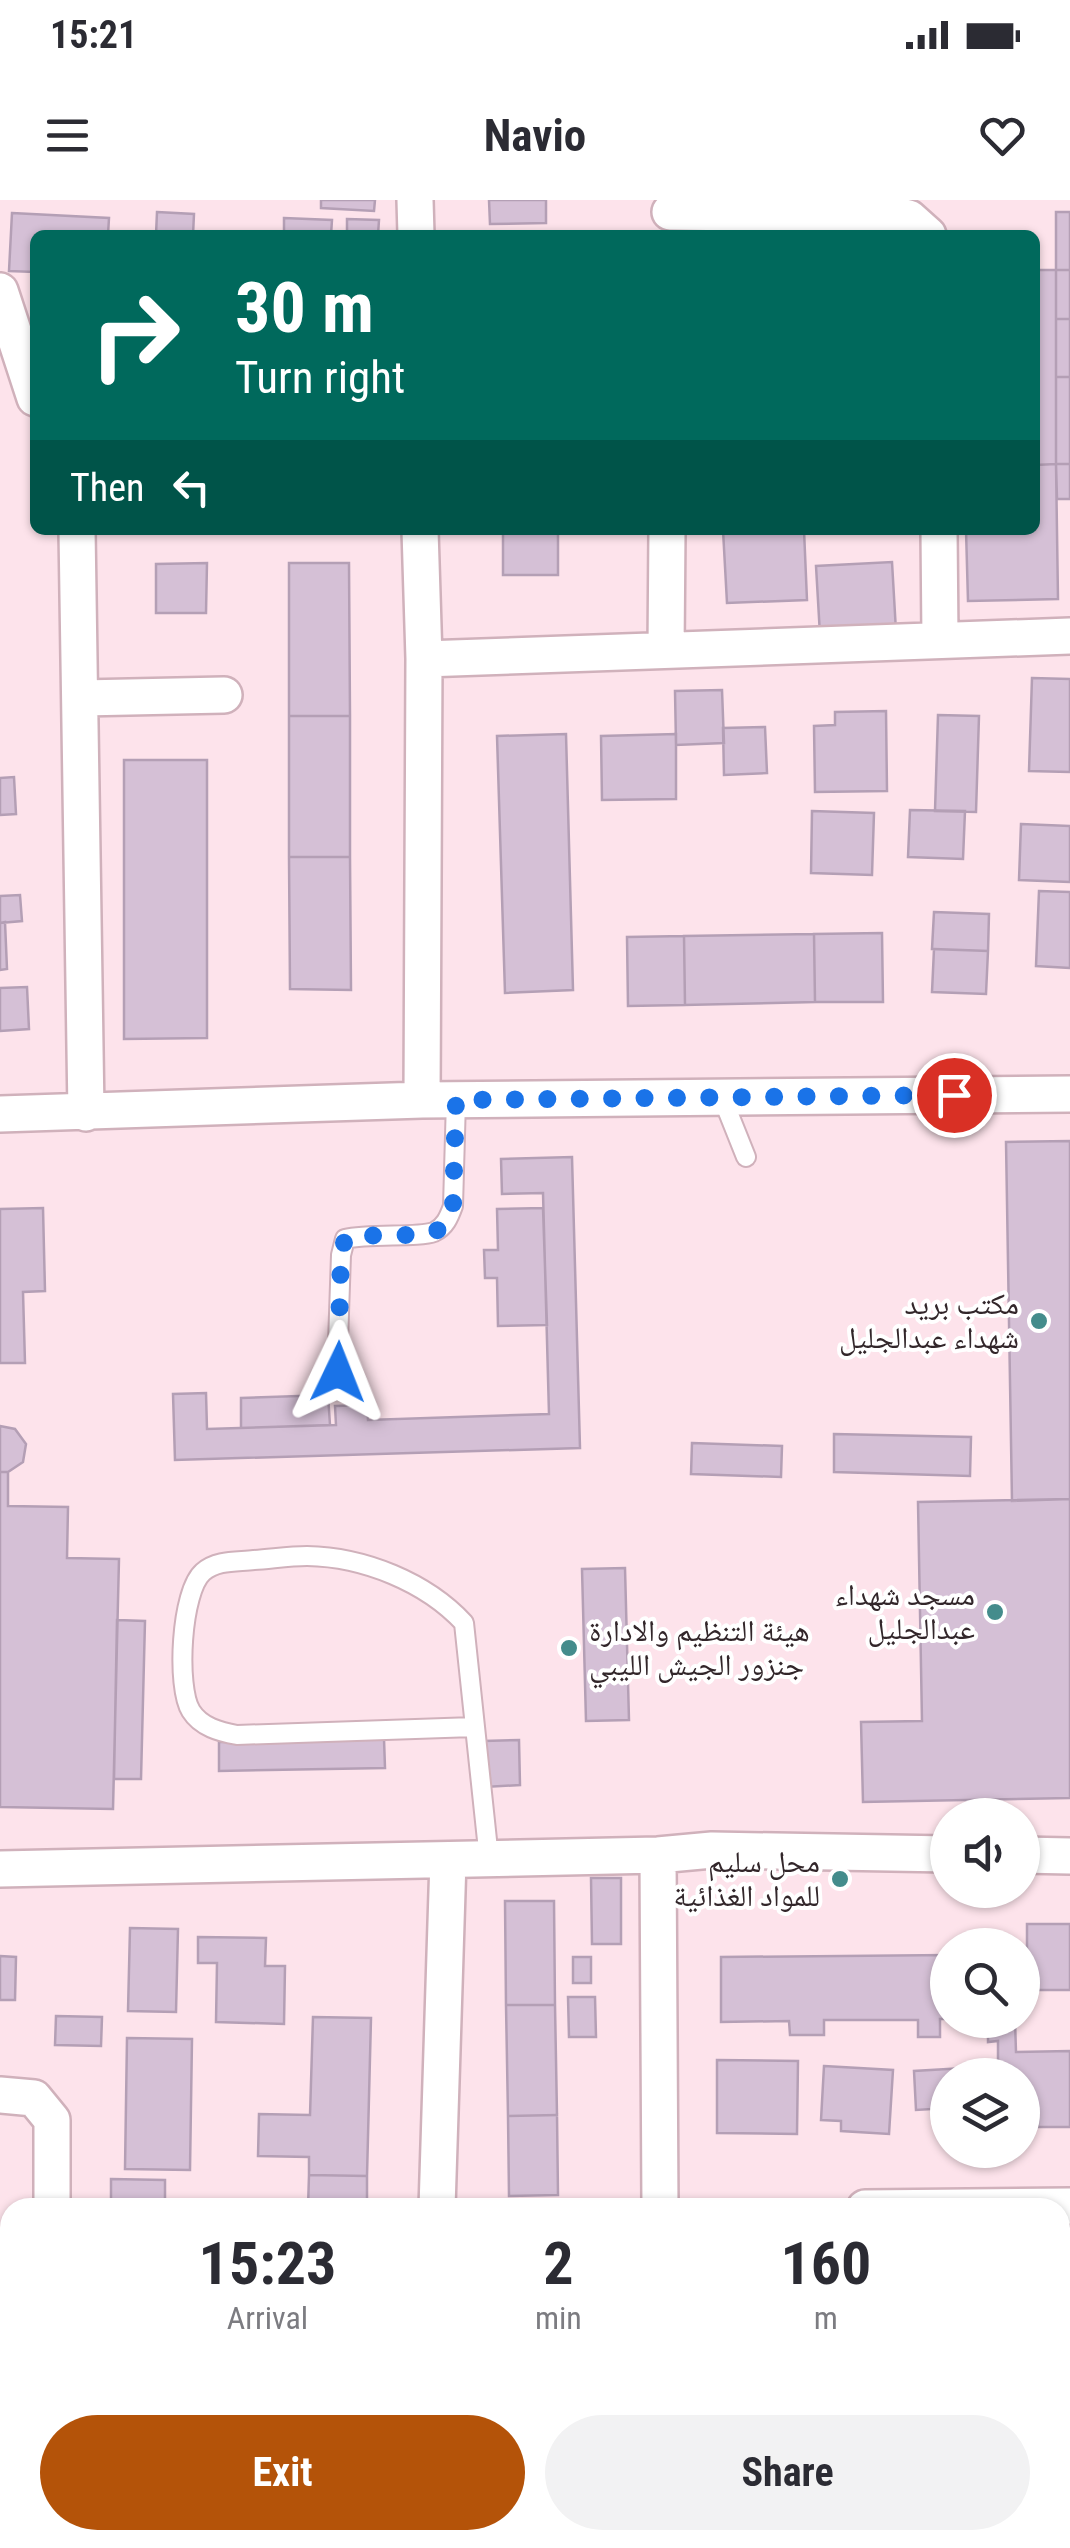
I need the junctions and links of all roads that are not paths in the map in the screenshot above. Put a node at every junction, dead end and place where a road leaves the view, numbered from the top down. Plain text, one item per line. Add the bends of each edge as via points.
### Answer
1 (415, 200) edge
2 (670, 216) edge
3 (416, 230) edge
4 (922, 230) edge
5 (0, 291) edge
6 (16, 328) edge
7 (30, 380) edge
8 (78, 535) edge
9 (420, 535) edge
10 (667, 535) edge
11 (938, 535) edge
12 (1070, 636) edge
13 (940, 639) junction
14 (666, 650) junction
15 (424, 659) junction
16 (224, 696) dead end
17 (82, 698) junction
18 (1070, 1094) edge
19 (722, 1097) junction
20 (439, 1100) junction
21 (86, 1113) junction
22 (0, 1114) edge
23 (746, 1157) dead end
24 (338, 1372) dead end
25 (474, 1728) junction
26 (930, 1854) edge
27 (658, 1855) junction
28 (1040, 1855) edge
29 (1070, 1856) edge
30 (489, 1859) junction
31 (448, 1860) junction
32 (0, 1870) edge
33 (0, 2095) edge
34 (52, 2198) edge
35 (437, 2198) edge
36 (660, 2198) edge

1 - 3 street
2 - 4 street via 895,215
5 - 6 street
6 - 7 street
8 - 17 street
9 - 15 street
10 - 14 street
11 - 13 street
12 - 13 street
13 - 14 street
14 - 15 street
15 - 20 street
16 - 17 street
17 - 21 street
18 - 19 street
19 - 20 street
19 - 23 lane
20 - 21 street
20 - 24 lane via 453,1206 433,1233 345,1239
21 - 22 street
25 - 25 lane via 464,1624 404,1579 308,1556 216,1564 192,1588 182,1658 188,1708 220,1732
25 - 30 lane
26 - 27 street
27 - 30 street
27 - 36 street
28 - 29 street
30 - 31 street
31 - 32 street
31 - 35 street
33 - 34 street via 34,2098 52,2120

